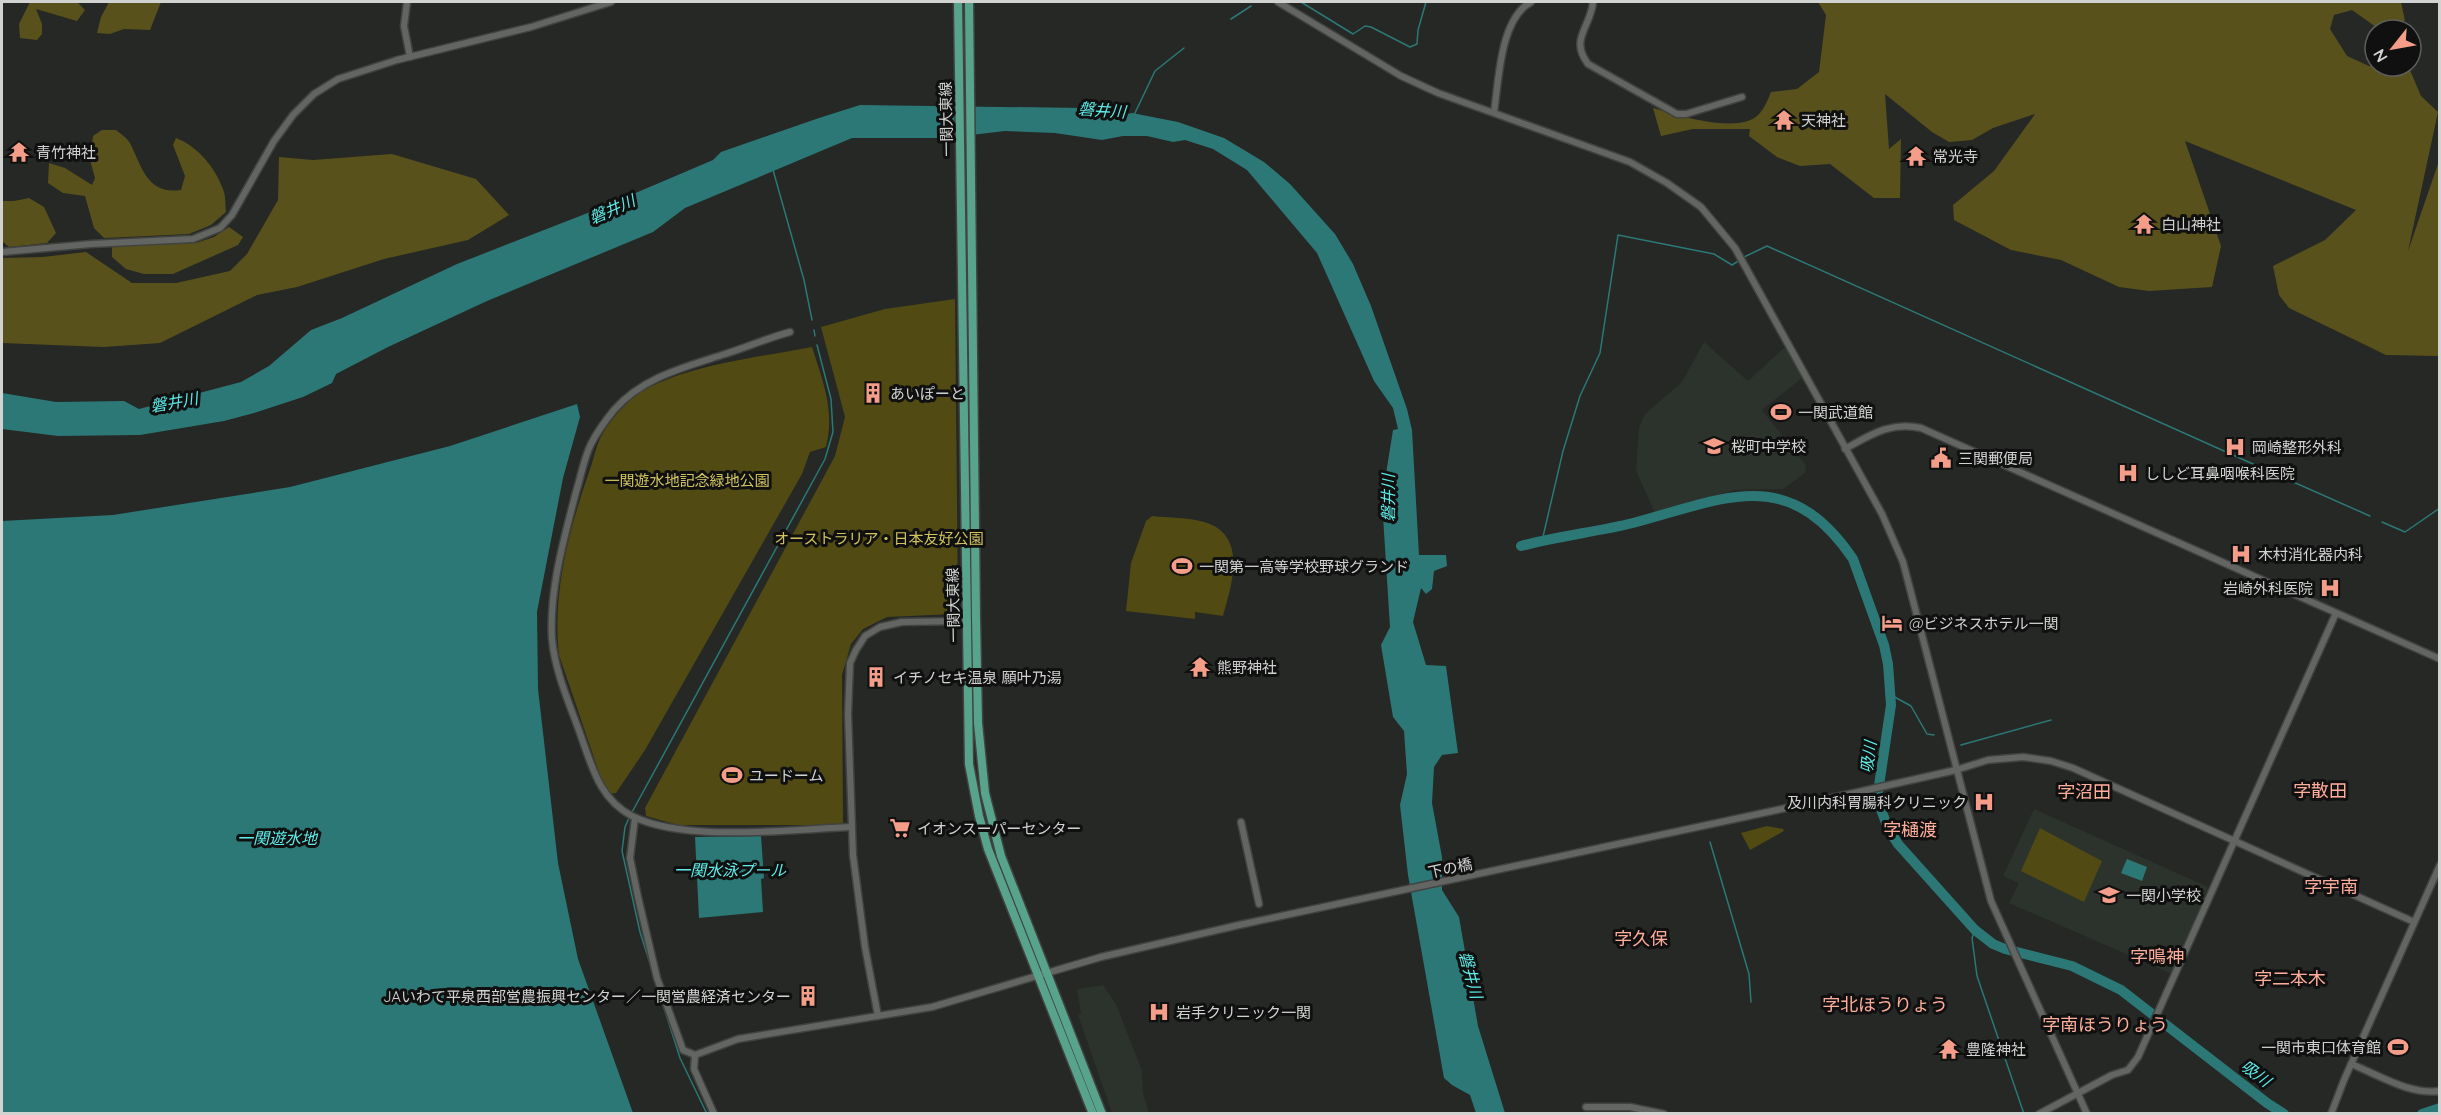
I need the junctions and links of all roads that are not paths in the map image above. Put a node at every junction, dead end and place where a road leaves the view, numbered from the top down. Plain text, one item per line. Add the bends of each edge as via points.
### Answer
1 (407, 2) edge
2 (611, 2) edge
3 (958, 2) edge
4 (969, 2) edge
5 (1278, 2) edge
6 (1531, 2) edge
7 (1593, 2) edge
8 (410, 57) junction
9 (1742, 97) dead end
10 (1494, 112) junction
11 (2, 252) edge
12 (966, 281) junction
13 (790, 332) dead end
14 (1845, 449) junction
15 (2336, 613) junction
16 (967, 621) junction
17 (2439, 659) edge
18 (1956, 770) junction
19 (635, 818) junction
20 (1241, 822) dead end
21 (852, 827) junction
22 (2234, 841) junction
23 (2439, 865) edge
24 (1259, 904) dead end
25 (2414, 922) junction
26 (1047, 972) junction
27 (1037, 974) junction
28 (878, 1016) junction
29 (695, 1055) junction
30 (2351, 1064) junction
31 (2439, 1091) edge
32 (2078, 1094) junction
33 (1586, 1107) dead end
34 (714, 1113) edge
35 (1093, 1113) edge
36 (1102, 1113) edge
37 (1664, 1113) edge
38 (2039, 1113) edge
39 (2087, 1113) edge
40 (2331, 1113) edge

1 - 8 street via 404,26
2 - 8 street
3 - 12 main road, 一関大東線
4 - 12 main road, 一関大東線
5 - 10 street via 1401,76
6 - 10 street via 1520,8 1509,29
7 - 9 street via 1580,43 1588,64 1677,114
8 - 11 street via 338,79 314,94 274,141 232,215 208,234 193,239
10 - 14 street via 1630,162 1701,207 1735,248
12 - 16 main road, 一関大東線
12 - 26 main road, 一関大東線 via 978,723 985,794 1001,856
13 - 19 street via 658,376 615,409 590,446 555,581 552,640 565,691 596,777 603,792
14 - 15 street via 1886,428 1921,428
14 - 18 street via 1904,562
15 - 17 street
15 - 22 street
16 - 21 street via 890,623 865,636 856,650 850,663 849,685
16 - 27 main road, 一関大東線 via 969,764 979,816
18 - 22 street, 下の橋 via 2008,757 2051,761
18 - 26 street, 下の橋 via 1239,925
18 - 32 street via 1989,895
19 - 21 street via 678,831
19 - 29 street via 630,858 657,978 683,1050
20 - 24 street
21 - 28 street via 865,947
22 - 25 street, 下の橋
22 - 32 street via 2138,1057 2128,1070
23 - 25 street
25 - 30 street
26 - 27 street, 下の橋
26 - 36 main road, 一関大東線
27 - 28 street, 下の橋 via 932,1006
27 - 35 main road, 一関大東線
28 - 29 street, 下の橋 via 738,1039
29 - 34 street via 694,1070
30 - 31 street via 2410,1089
30 - 40 street
32 - 38 street
32 - 39 street
33 - 37 street via 1630,1107

